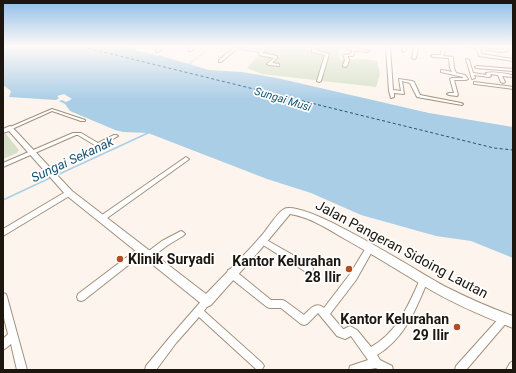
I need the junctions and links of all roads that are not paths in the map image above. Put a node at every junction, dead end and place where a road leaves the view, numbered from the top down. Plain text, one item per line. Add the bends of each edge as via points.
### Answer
1 (273, 64) edge
2 (323, 64) edge
3 (389, 64) edge
4 (452, 64) edge
5 (468, 64) edge
6 (278, 65) dead end
7 (476, 67) dead end
8 (470, 69) junction
9 (513, 70) edge
10 (442, 71) dead end
11 (488, 73) junction
12 (455, 74) junction
13 (472, 74) junction
14 (499, 74) junction
15 (512, 77) edge
16 (489, 79) dead end
17 (319, 81) dead end
18 (503, 82) dead end
19 (490, 85) junction
20 (513, 88) edge
21 (391, 91) junction
22 (449, 94) dead end
23 (392, 97) dead end
24 (461, 104) dead end
25 (83, 120) dead end
26 (6, 129) edge
27 (116, 136) dead end
28 (32, 153) junction
29 (186, 159) dead end
30 (3, 166) edge
31 (69, 193) junction
32 (101, 219) junction
33 (3, 233) edge
34 (181, 234) dead end
35 (263, 241) junction
36 (370, 248) junction
37 (145, 253) junction
38 (310, 269) dead end
39 (232, 273) junction
40 (424, 280) junction
41 (3, 297) edge
42 (81, 297) dead end
43 (207, 300) junction
44 (198, 311) junction
45 (325, 314) junction
46 (5, 315) edge
47 (506, 319) edge
48 (13, 336) junction
49 (3, 345) edge
50 (370, 353) junction
51 (377, 363) junction
52 (259, 366) dead end
53 (513, 366) edge
54 (22, 370) edge
55 (150, 370) edge
56 (354, 370) edge
57 (388, 370) edge
58 (460, 370) edge
59 (511, 370) edge

1 - 6 street
2 - 17 street
3 - 21 street
4 - 12 street
5 - 8 street
7 - 9 street
8 - 11 street
8 - 13 street
10 - 12 street
11 - 13 street via 488,76
11 - 14 street
12 - 22 street via 466,79 452,79 456,95
13 - 19 street via 476,85
14 - 15 street
14 - 18 street
16 - 19 street
19 - 20 street
21 - 23 street
21 - 24 street via 403,93 400,80 412,82 418,96
25 - 26 street via 52,110
26 - 28 street
27 - 28 street via 98,145 75,134
28 - 30 street
28 - 31 street
29 - 32 street
31 - 32 street
31 - 33 street
32 - 37 street
34 - 37 street
35 - 36 street, Jalan Pangeran Sidoing Lautan via 286,213 295,211
35 - 38 street
35 - 39 street, Jalan Pangeran Sidoing Lautan
36 - 40 street, Jalan Pangeran Sidoing Lautan
36 - 45 street via 353,277
37 - 42 street
37 - 43 street
39 - 43 street, Jalan Pangeran Sidoing Lautan
39 - 45 street via 270,304 282,304 304,321 318,308
40 - 47 street, Jalan Pangeran Sidoing Lautan via 482,310
40 - 50 street via 410,313 397,331 382,346
41 - 46 street
43 - 44 street
44 - 52 street
44 - 55 street
45 - 50 street via 340,333 354,332
46 - 48 street
47 - 58 street
48 - 49 street
48 - 54 street
50 - 51 street
51 - 56 street
51 - 57 street
53 - 59 street

